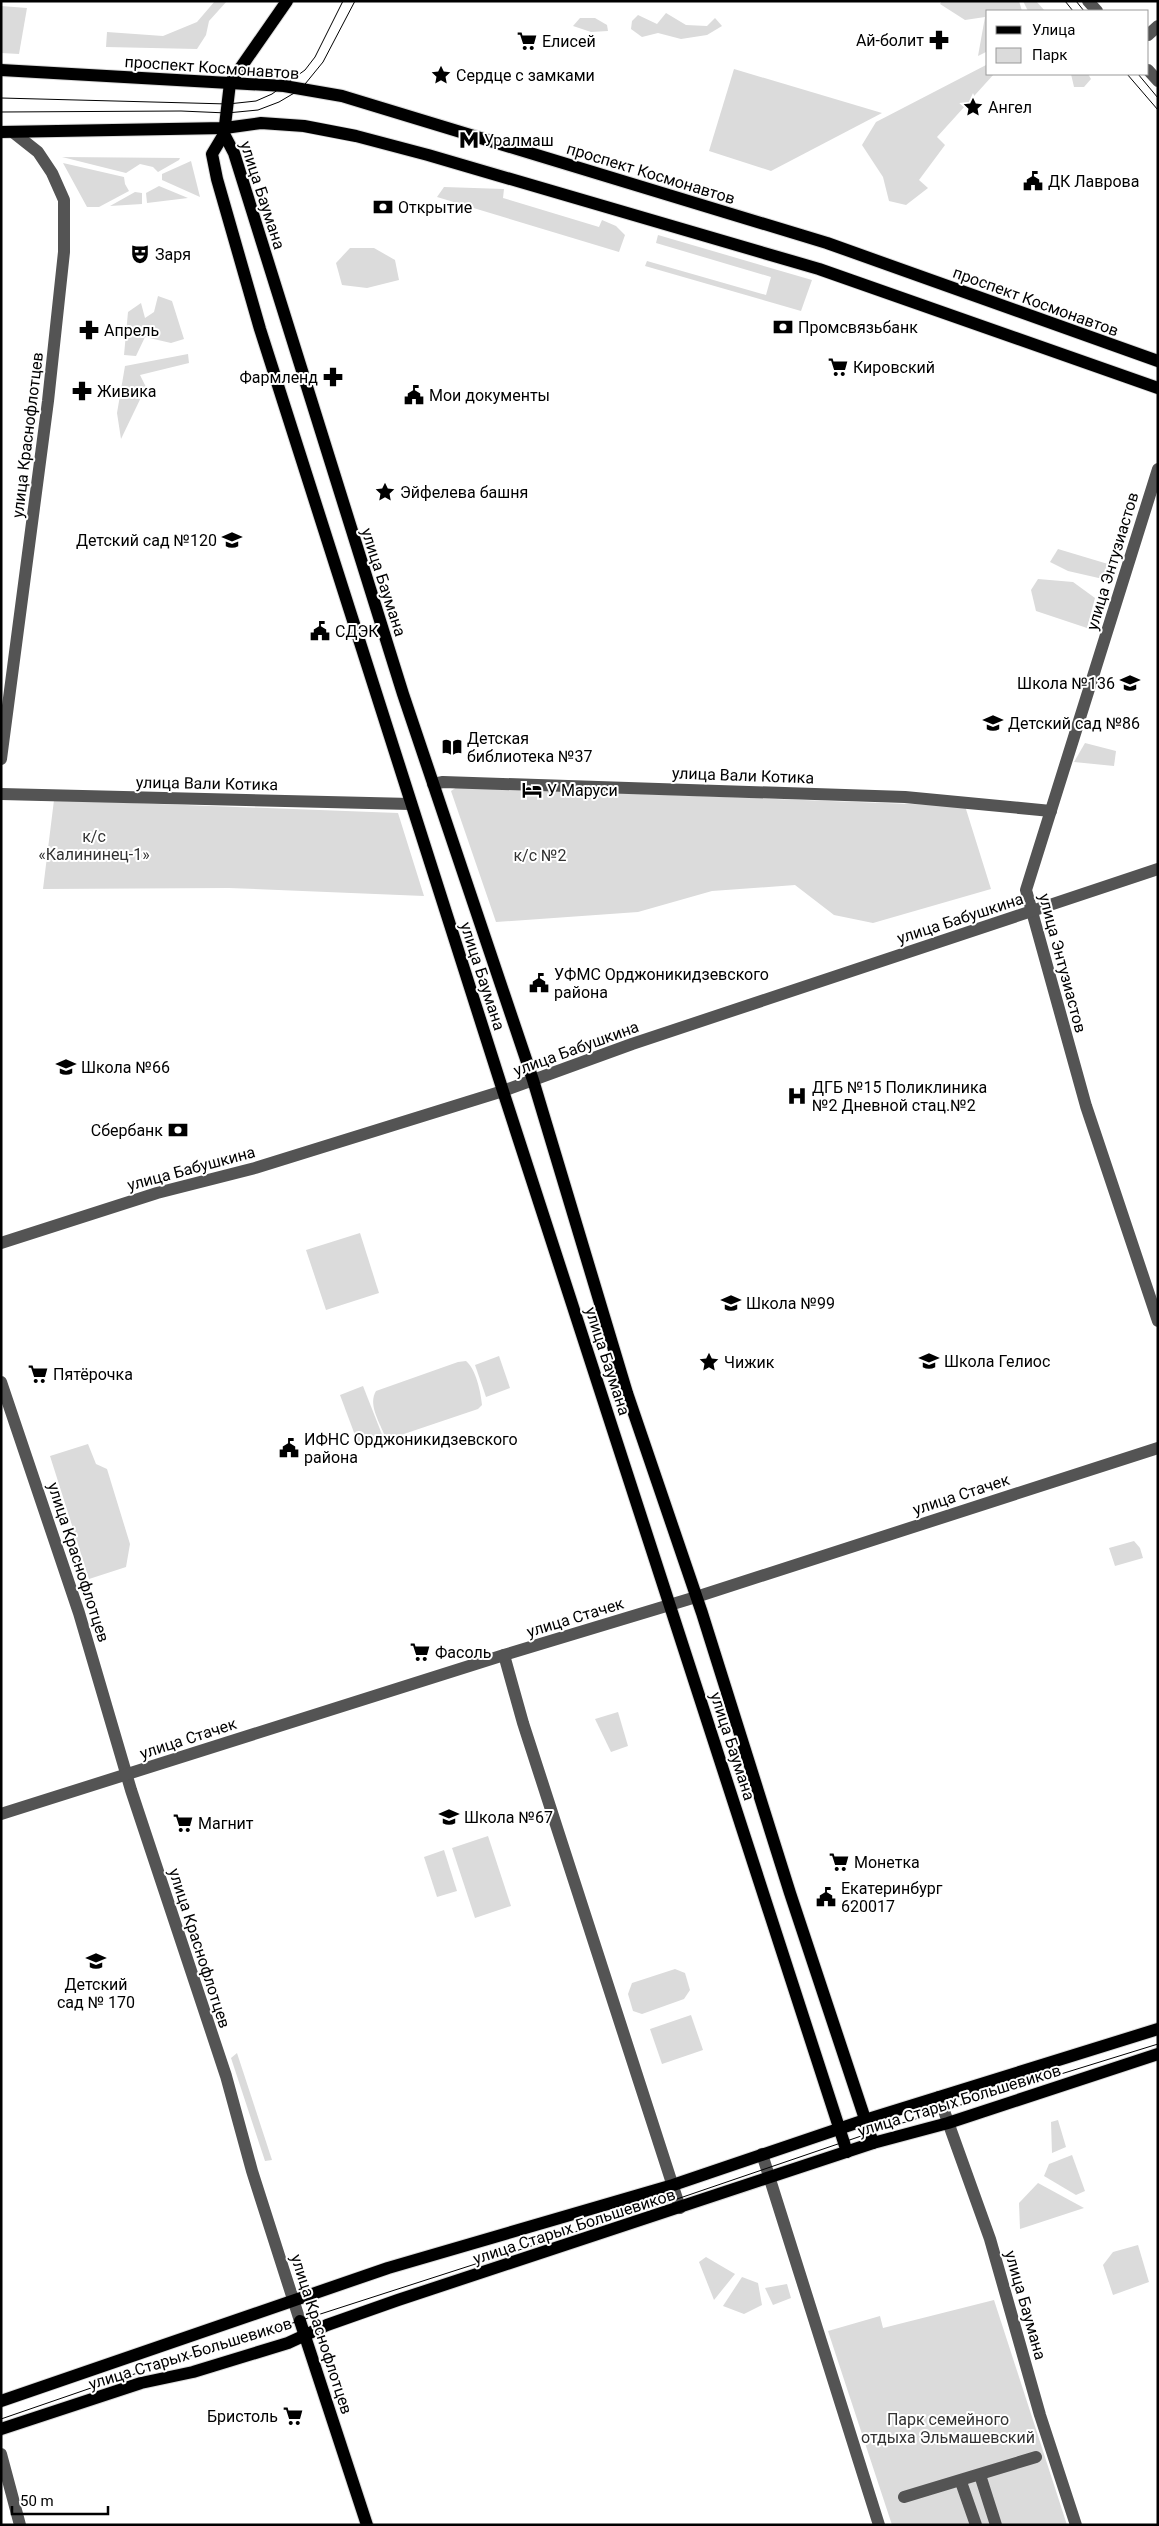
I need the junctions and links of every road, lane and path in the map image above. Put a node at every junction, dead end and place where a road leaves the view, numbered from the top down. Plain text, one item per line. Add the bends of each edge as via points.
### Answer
1 (287, 1) edge
2 (1, 70) edge
3 (1149, 71) edge
4 (1158, 81) edge
5 (230, 83) junction
6 (225, 131) junction
7 (7, 133) edge
8 (1158, 361) edge
9 (1158, 388) edge
10 (1158, 469) edge
11 (1, 759) edge
12 (433, 784) junction
13 (1, 794) edge
14 (412, 804) junction
15 (1051, 811) junction
16 (1158, 869) edge
17 (1031, 912) junction
18 (532, 1080) junction
19 (502, 1091) junction
20 (1, 1243) edge
21 (1158, 1322) edge
22 (1, 1382) edge
23 (1158, 1448) edge
24 (696, 1597) junction
25 (671, 1605) junction
26 (504, 1656) junction
27 (127, 1775) junction
28 (1, 1814) edge
29 (1158, 2030) edge
30 (1158, 2054) edge
31 (939, 2097) junction
32 (865, 2120) junction
33 (948, 2123) junction
34 (839, 2128) junction
35 (873, 2143) junction
36 (847, 2152) junction
37 (762, 2154) junction
38 (769, 2179) junction
39 (673, 2185) junction
40 (680, 2208) junction
41 (294, 2301) junction
42 (300, 2322) joint
43 (304, 2335) junction
44 (1, 2401) edge
45 (1, 2429) edge
46 (1, 2454) edge
47 (1036, 2457) dead end
48 (980, 2476) junction
49 (961, 2482) junction
50 (904, 2497) dead end
51 (20, 2525) edge
52 (367, 2525) edge
53 (879, 2525) edge
54 (976, 2525) edge
55 (996, 2525) edge
56 (1076, 2525) edge

1 - 5 main road
2 - 5 main road, проспект Космонавтов
3 - 4 street
5 - 6 main road
5 - 8 main road, проспект Космонавтов via 284,86 342,96 827,243
6 - 7 main road
6 - 9 main road via 261,123 304,126 447,160 819,269
6 - 12 main road, улица Баумана
6 - 14 main road, улица Баумана via 212,154 217,179 260,329
7 - 11 street, улица Краснофлотцев via 38,152 64,200 62,278
10 - 15 street, улица Энтузиастов
12 - 15 street, улица Вали Котика via 453,782 905,796
12 - 18 main road, улица Баумана
13 - 14 street, улица Вали Котика
14 - 19 main road, улица Баумана
15 - 17 street, улица Энтузиастов via 1026,890
16 - 17 street, улица Бабушкина
17 - 18 street, улица Бабушкина
17 - 21 street, улица Энтузиастов via 1086,1106
18 - 19 street, улица Бабушкина
18 - 24 main road, улица Баумана via 627,1393
19 - 20 street, улица Бабушкина via 255,1168 157,1193
19 - 25 main road, улица Баумана
22 - 27 street, улица Краснофлотцев via 79,1613
23 - 24 street, улица Стачек
24 - 25 street, улица Стачек
24 - 32 main road, улица Баумана
25 - 26 street, улица Стачек
25 - 34 main road, улица Баумана
26 - 27 street, улица Стачек
26 - 39 street
27 - 28 street, улица Стачек
27 - 41 street, улица Краснофлотцев via 226,2076 252,2171
29 - 31 main road, улица Старых Большевиков
30 - 33 main road, улица Старых Большевиков
31 - 32 main road, улица Старых Большевиков
31 - 33 street, улица Баумана
32 - 34 main road, улица Старых Большевиков
32 - 35 main road, улица Баумана
33 - 35 main road, улица Старых Большевиков
33 - 56 street, улица Баумана via 990,2239 1040,2415
34 - 36 main road, улица Баумана
34 - 37 main road, улица Старых Большевиков
35 - 36 main road, улица Старых Большевиков
36 - 38 main road, улица Старых Большевиков
37 - 38 street
37 - 39 main road, улица Старых Большевиков
38 - 40 main road, улица Старых Большевиков
38 - 53 street
39 - 40 street
39 - 41 main road, улица Старых Большевиков via 388,2268
40 - 43 main road, улица Старых Большевиков via 398,2300
41 - 42 street, улица Краснофлотцев
41 - 44 main road, улица Старых Большевиков
42 - 43 main road, улица Краснофлотцев
43 - 45 main road, улица Старых Большевиков via 203,2369 141,2384
43 - 52 main road, улица Краснофлотцев
46 - 51 street
47 - 48 street
48 - 49 street
48 - 55 street
49 - 50 street
49 - 54 street

